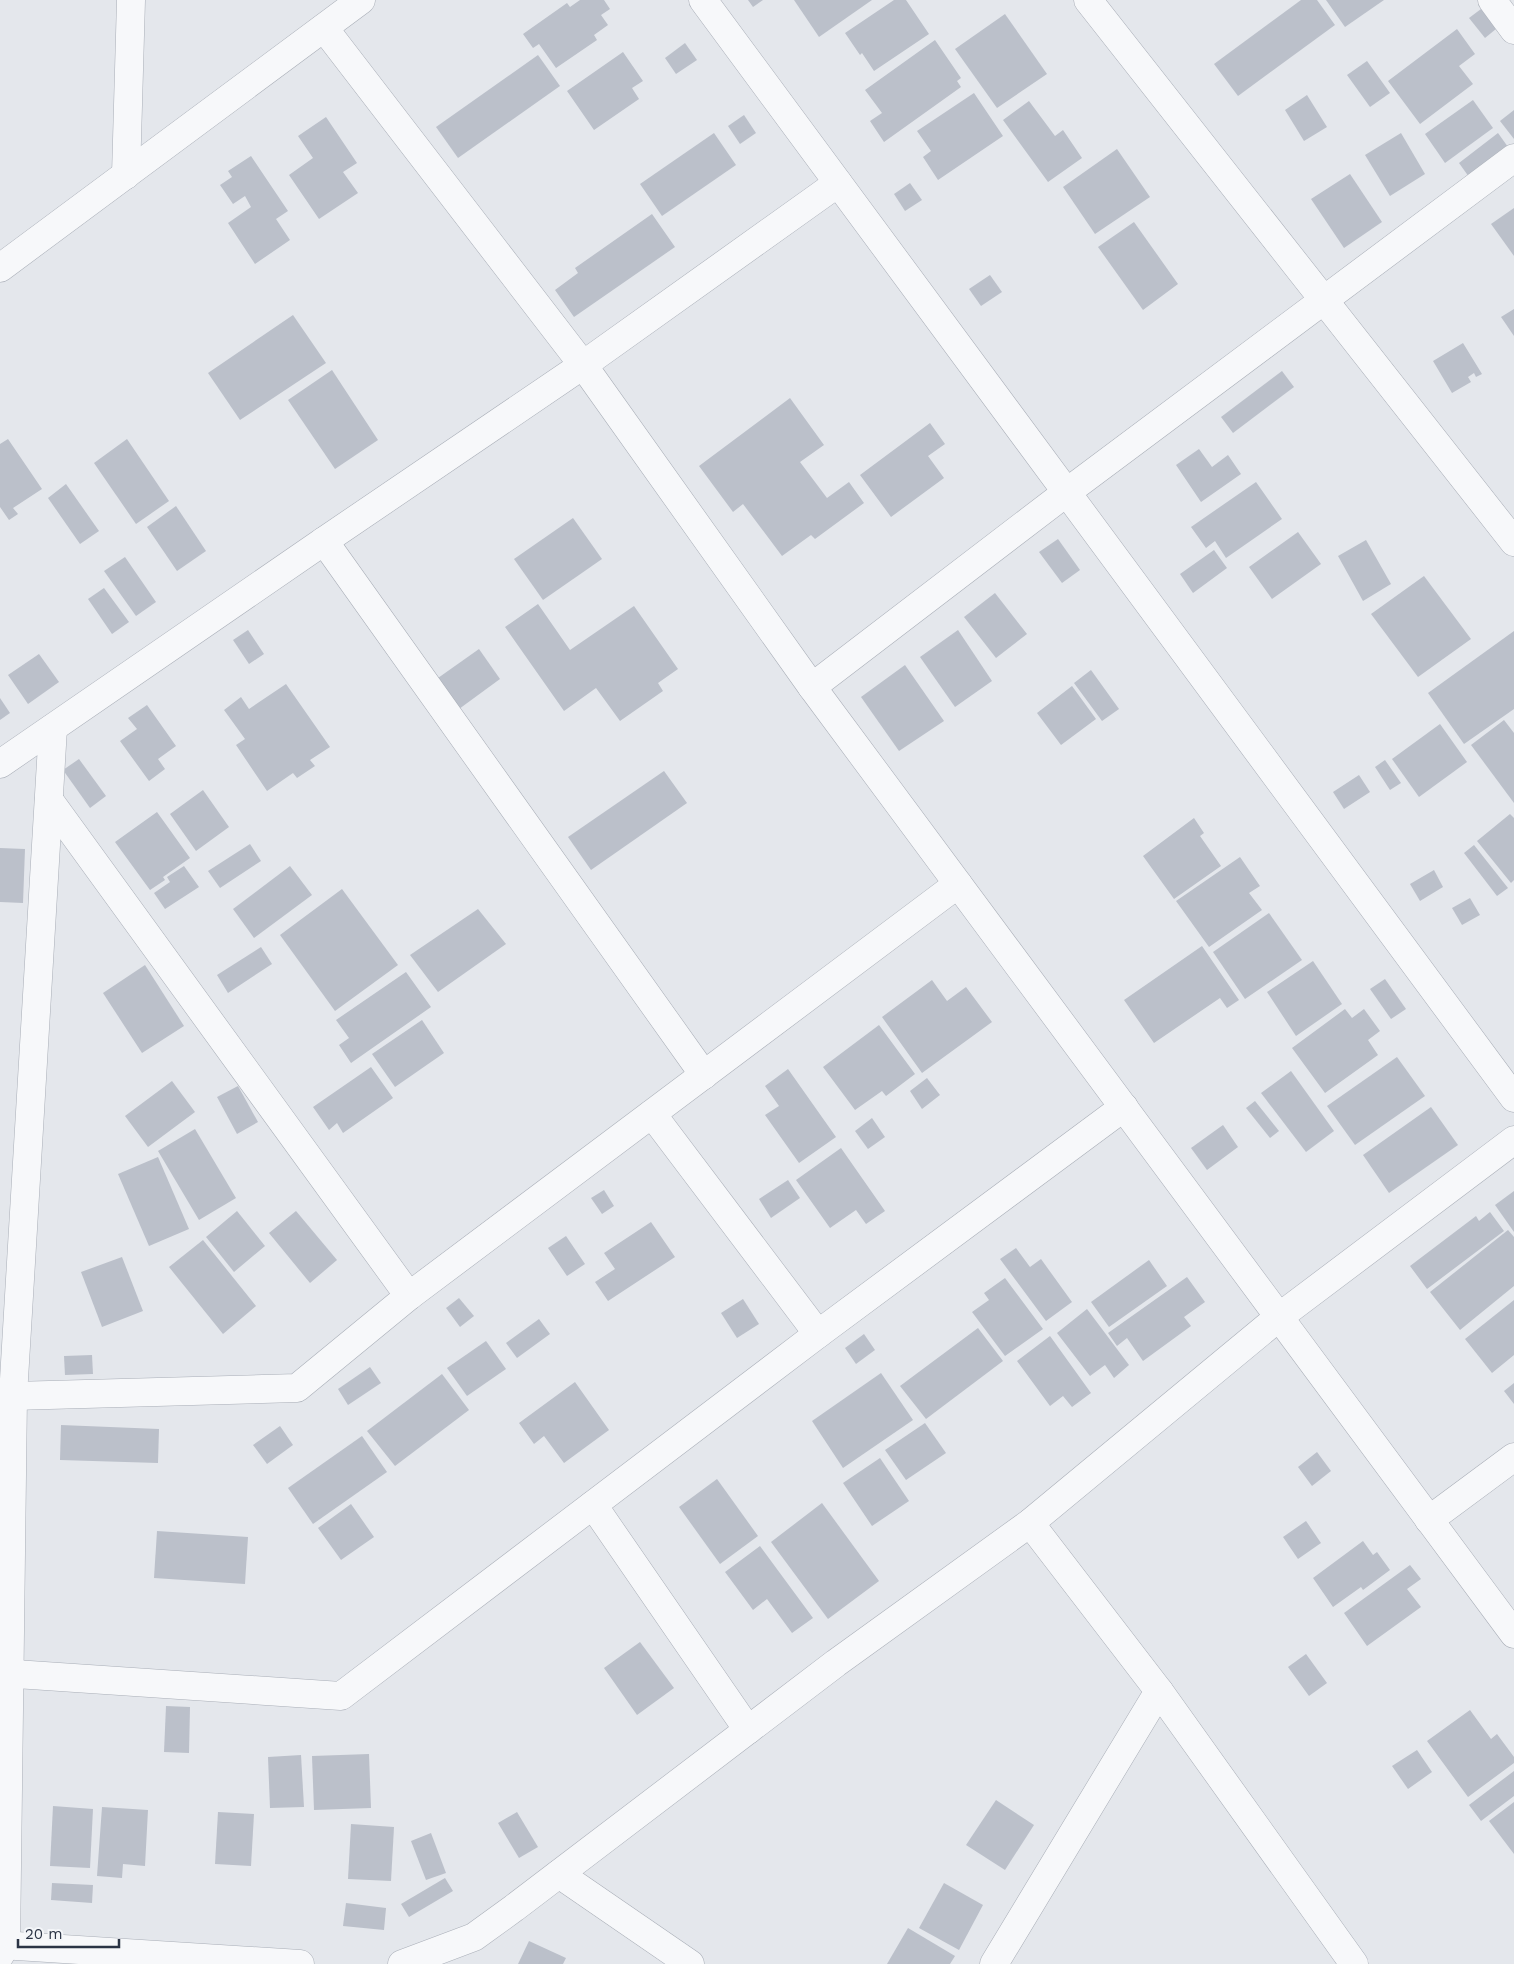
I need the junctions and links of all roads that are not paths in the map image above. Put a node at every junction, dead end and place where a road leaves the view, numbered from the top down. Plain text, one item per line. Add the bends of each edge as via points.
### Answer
1 (131, 0) edge
2 (361, 0) edge
3 (704, 0) edge
4 (1088, 0) edge
5 (1492, 0) edge
6 (324, 28) junction
7 (1514, 30) edge
8 (1514, 158) edge
9 (126, 174) junction
10 (838, 183) junction
11 (0, 268) edge
12 (1324, 300) junction
13 (584, 365) junction
14 (1068, 492) junction
15 (324, 541) junction
16 (1514, 542) edge
17 (812, 686) junction
18 (53, 728) junction
19 (0, 764) edge
20 (49, 800) junction
21 (958, 884) junction
22 (704, 1075) junction
23 (1514, 1098) edge
24 (1124, 1107) junction
25 (652, 1114) junction
26 (1514, 1140) edge
27 (409, 1296) junction
28 (1279, 1318) junction
29 (818, 1334) junction
30 (13, 1396) junction
31 (1514, 1457) edge
32 (593, 1505) junction
33 (1429, 1520) junction
34 (1030, 1524) junction
35 (1514, 1634) edge
36 (5, 1673) edge
37 (1159, 1691) junction
38 (748, 1730) junction
39 (559, 1874) junction
40 (2, 1949) edge
41 (300, 1964) edge
42 (402, 1964) edge
43 (690, 1964) edge
44 (994, 1964) edge
45 (1354, 1964) edge

1 - 9 street
2 - 6 street
3 - 10 street
4 - 12 street
5 - 7 street
6 - 9 street
6 - 13 street
8 - 12 street
9 - 11 street
10 - 13 street
10 - 14 street
12 - 14 street
12 - 16 street
13 - 15 street
13 - 17 street
14 - 17 street
14 - 23 street
15 - 18 street
15 - 22 street
17 - 21 street
18 - 19 street
18 - 20 street
20 - 27 street
20 - 30 street
21 - 22 street
21 - 24 street
22 - 25 street
24 - 28 street
24 - 29 street
25 - 27 street
25 - 29 street
26 - 28 street
27 - 30 street via 297,1388
28 - 33 street
28 - 34 street
29 - 32 street
30 - 36 street
31 - 33 street
32 - 36 street via 341,1696
32 - 38 street
33 - 35 street
34 - 37 street
34 - 38 street
36 - 40 street
37 - 44 street
37 - 45 street
38 - 39 street
39 - 42 street via 474,1937
39 - 43 street
40 - 41 street

